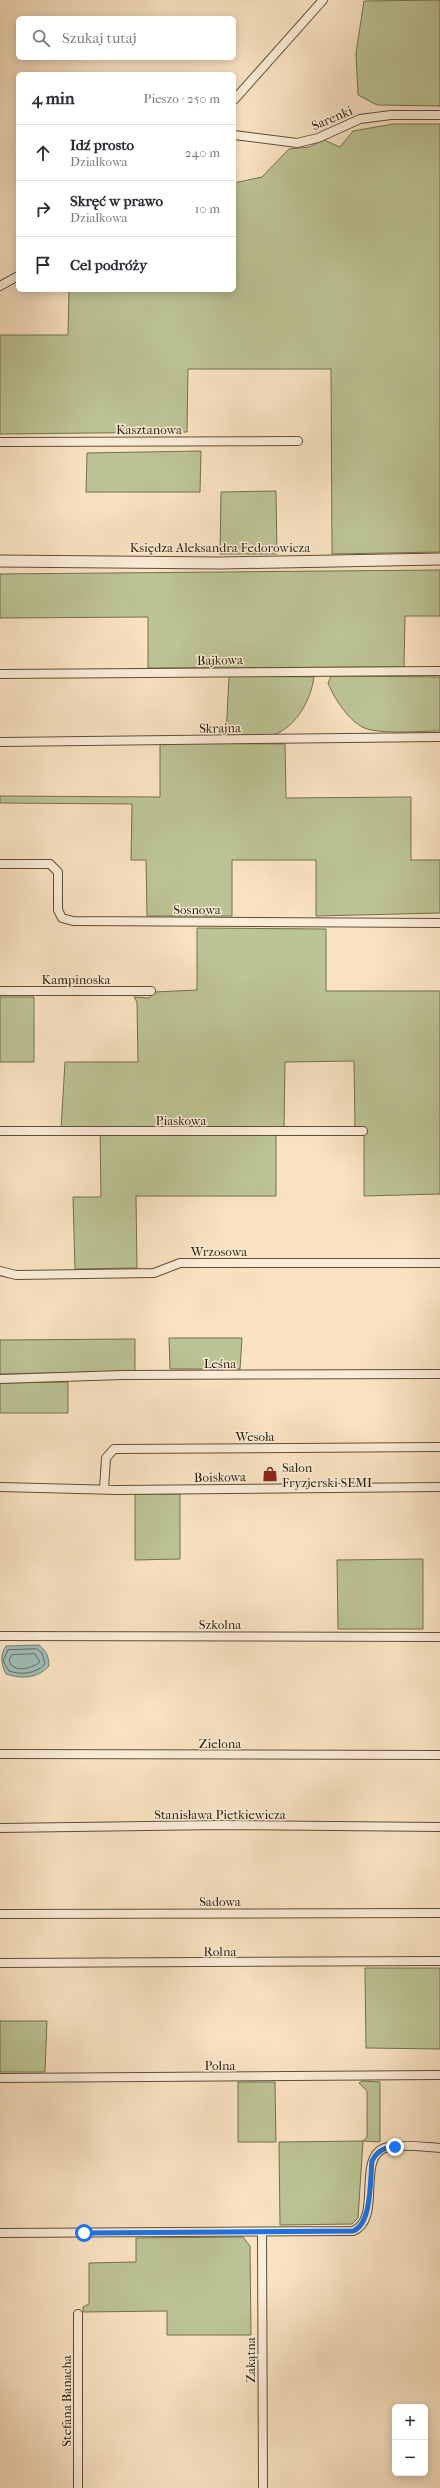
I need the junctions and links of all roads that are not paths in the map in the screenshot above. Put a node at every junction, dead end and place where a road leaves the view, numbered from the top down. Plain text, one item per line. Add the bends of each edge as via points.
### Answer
1 (323, 0) edge
2 (236, 98) edge
3 (440, 115) edge
4 (236, 135) edge
5 (16, 277) edge
6 (0, 286) edge
7 (298, 441) dead end
8 (0, 442) edge
9 (440, 559) edge
10 (0, 561) edge
11 (440, 671) edge
12 (0, 674) edge
13 (440, 737) edge
14 (0, 742) edge
15 (0, 864) edge
16 (440, 923) edge
17 (0, 991) edge
18 (151, 991) dead end
19 (0, 1131) edge
20 (363, 1131) dead end
21 (440, 1263) edge
22 (0, 1271) edge
23 (440, 1374) edge
24 (0, 1379) edge
25 (440, 1447) edge
26 (0, 1487) edge
27 (440, 1487) edge
28 (104, 1488) junction
29 (0, 1636) edge
30 (440, 1637) edge
31 (0, 1754) edge
32 (440, 1755) edge
33 (440, 1827) edge
34 (0, 1828) edge
35 (440, 1913) edge
36 (0, 1914) edge
37 (440, 1961) edge
38 (0, 1963) edge
39 (440, 2075) edge
40 (0, 2078) edge
41 (440, 2148) edge
42 (262, 2232) junction
43 (0, 2233) edge
44 (78, 2314) dead end
45 (78, 2488) edge
46 (263, 2488) edge

1 - 2 street
3 - 4 street, Sarenki via 391,115 360,119 318,138 297,143
5 - 6 street
7 - 8 street, Kasztanowa
9 - 10 street, Księdza Aleksandra Fedorowicza via 221,563
11 - 12 street, Bajkowa
13 - 14 street, Skrajna
15 - 16 street, Sosnowa via 50,864 58,872 58,910 62,918 73,921
17 - 18 street, Kampinoska
19 - 20 street, Piaskowa
21 - 22 street, Wrzosowa via 180,1264 154,1273 16,1274
23 - 24 street, Leśna via 131,1375
25 - 28 street, Wesoła via 114,1449 106,1458
26 - 28 street, Boiskowa
27 - 28 street, Boiskowa via 118,1490
29 - 30 street, Szkolna
31 - 32 street, Zielona
33 - 34 street, Stanisława Pietkiewicza via 221,1825
35 - 36 street, Sadowa
37 - 38 street, Rolna
39 - 40 street, Polna
41 - 42 street via 388,2147 379,2151 372,2161 366,2218 359,2229
42 - 43 street
42 - 46 street, Zakątna
44 - 45 street, Stefana Banacha

